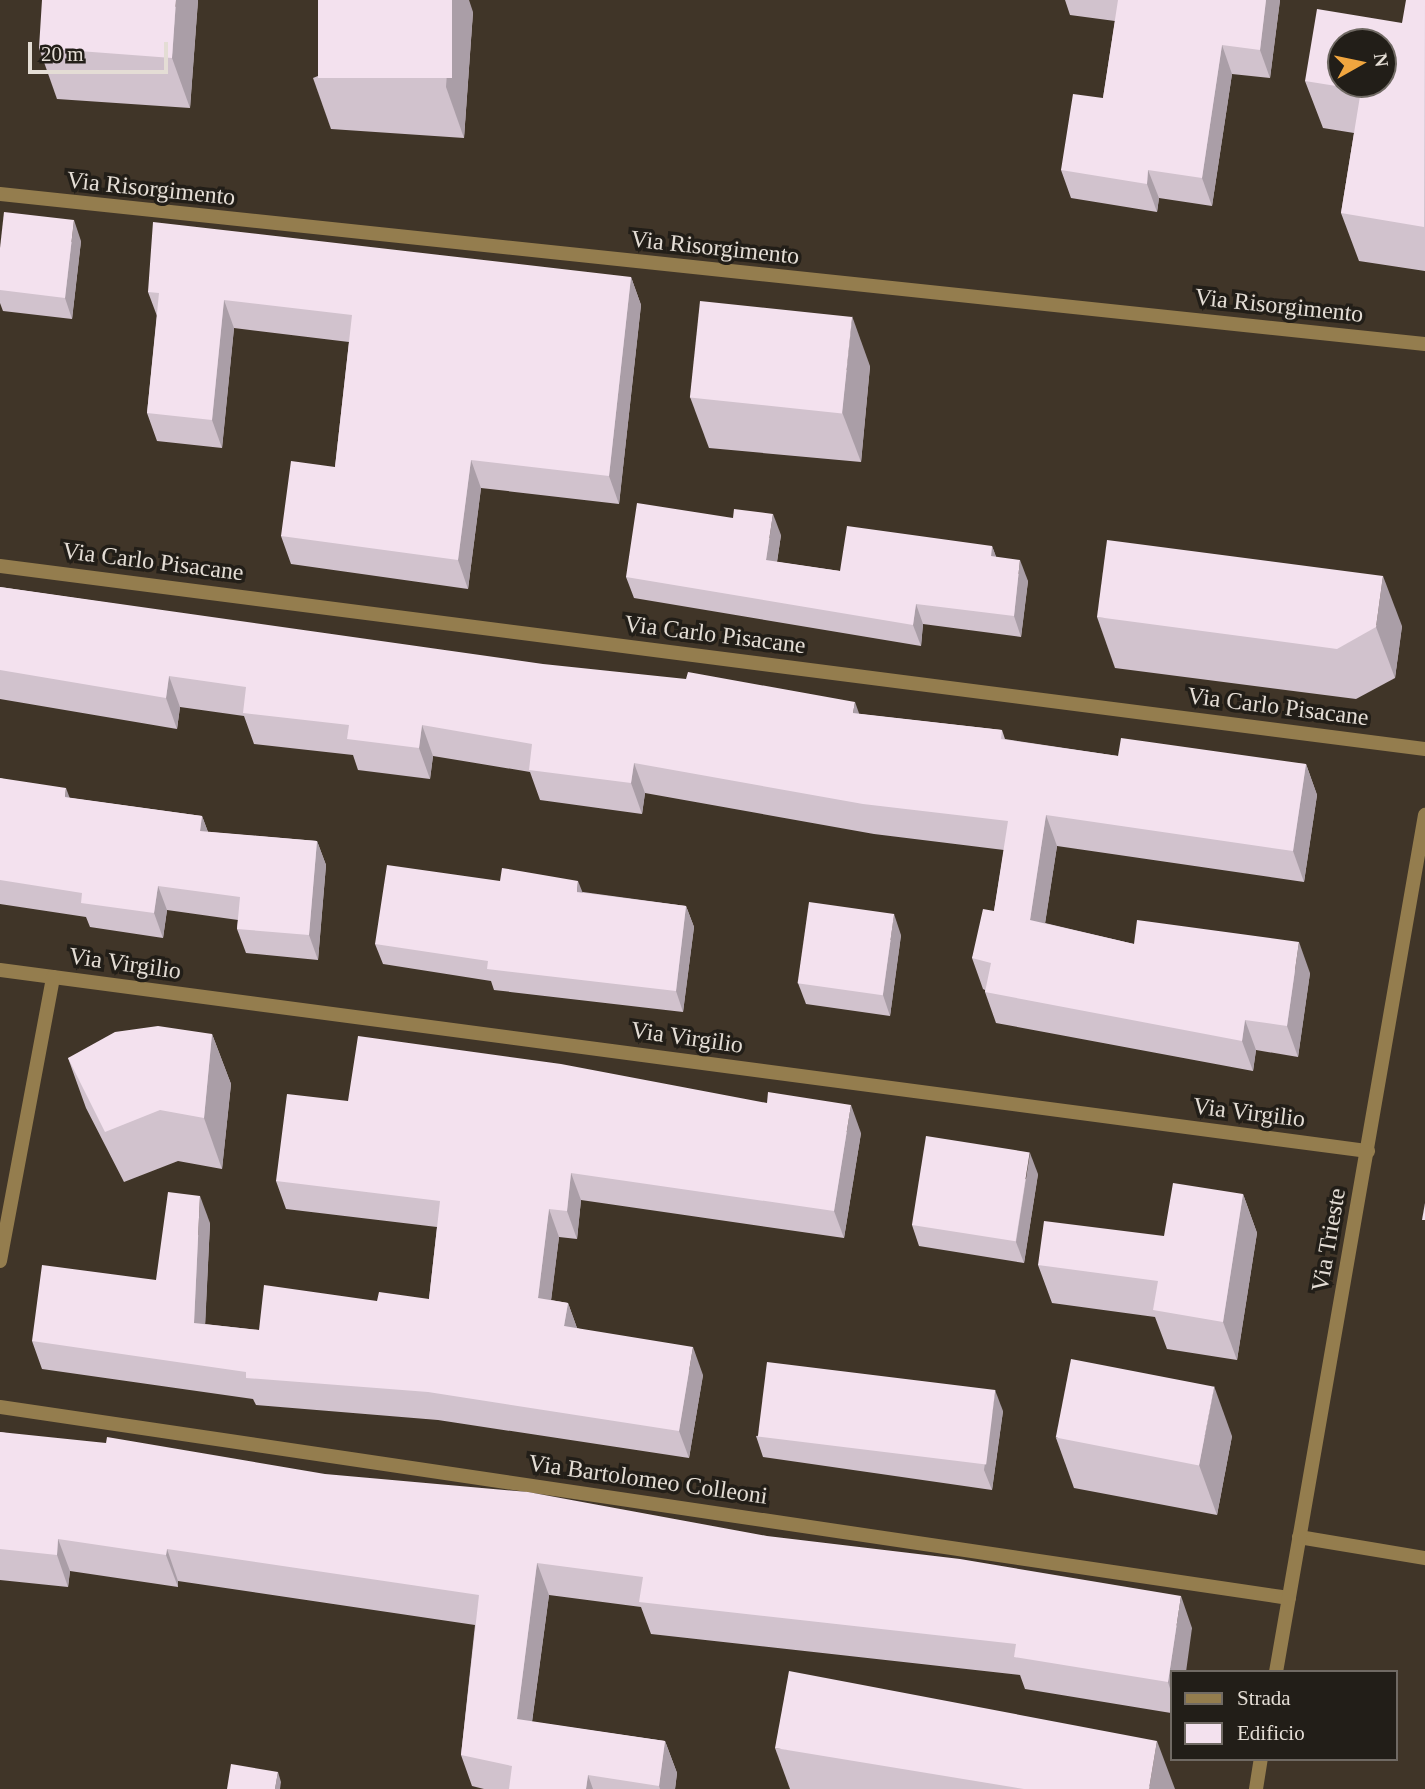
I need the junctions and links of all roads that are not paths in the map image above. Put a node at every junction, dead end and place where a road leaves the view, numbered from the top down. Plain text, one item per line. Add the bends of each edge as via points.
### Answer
1 (0, 194) edge
2 (1425, 344) edge
3 (0, 566) edge
4 (1425, 749) edge
5 (1425, 815) edge
6 (0, 970) edge
7 (53, 977) junction
8 (1368, 1151) junction
9 (0, 1261) edge
10 (0, 1407) edge
11 (1299, 1537) junction
12 (1425, 1558) edge
13 (1289, 1598) junction
14 (1276, 1670) edge
15 (1261, 1761) edge
16 (1256, 1789) edge

1 - 2 street, Via Risorgimento
3 - 4 street, Via Carlo Pisacane
5 - 8 street, Via Trieste
6 - 7 street, Via Virgilio
7 - 8 street, Via Virgilio
7 - 9 street
8 - 11 street, Via Trieste
10 - 13 street, Via Bartolomeo Colleoni
11 - 12 street
11 - 13 street, Via Trieste
13 - 14 street, Via Trieste
15 - 16 street

